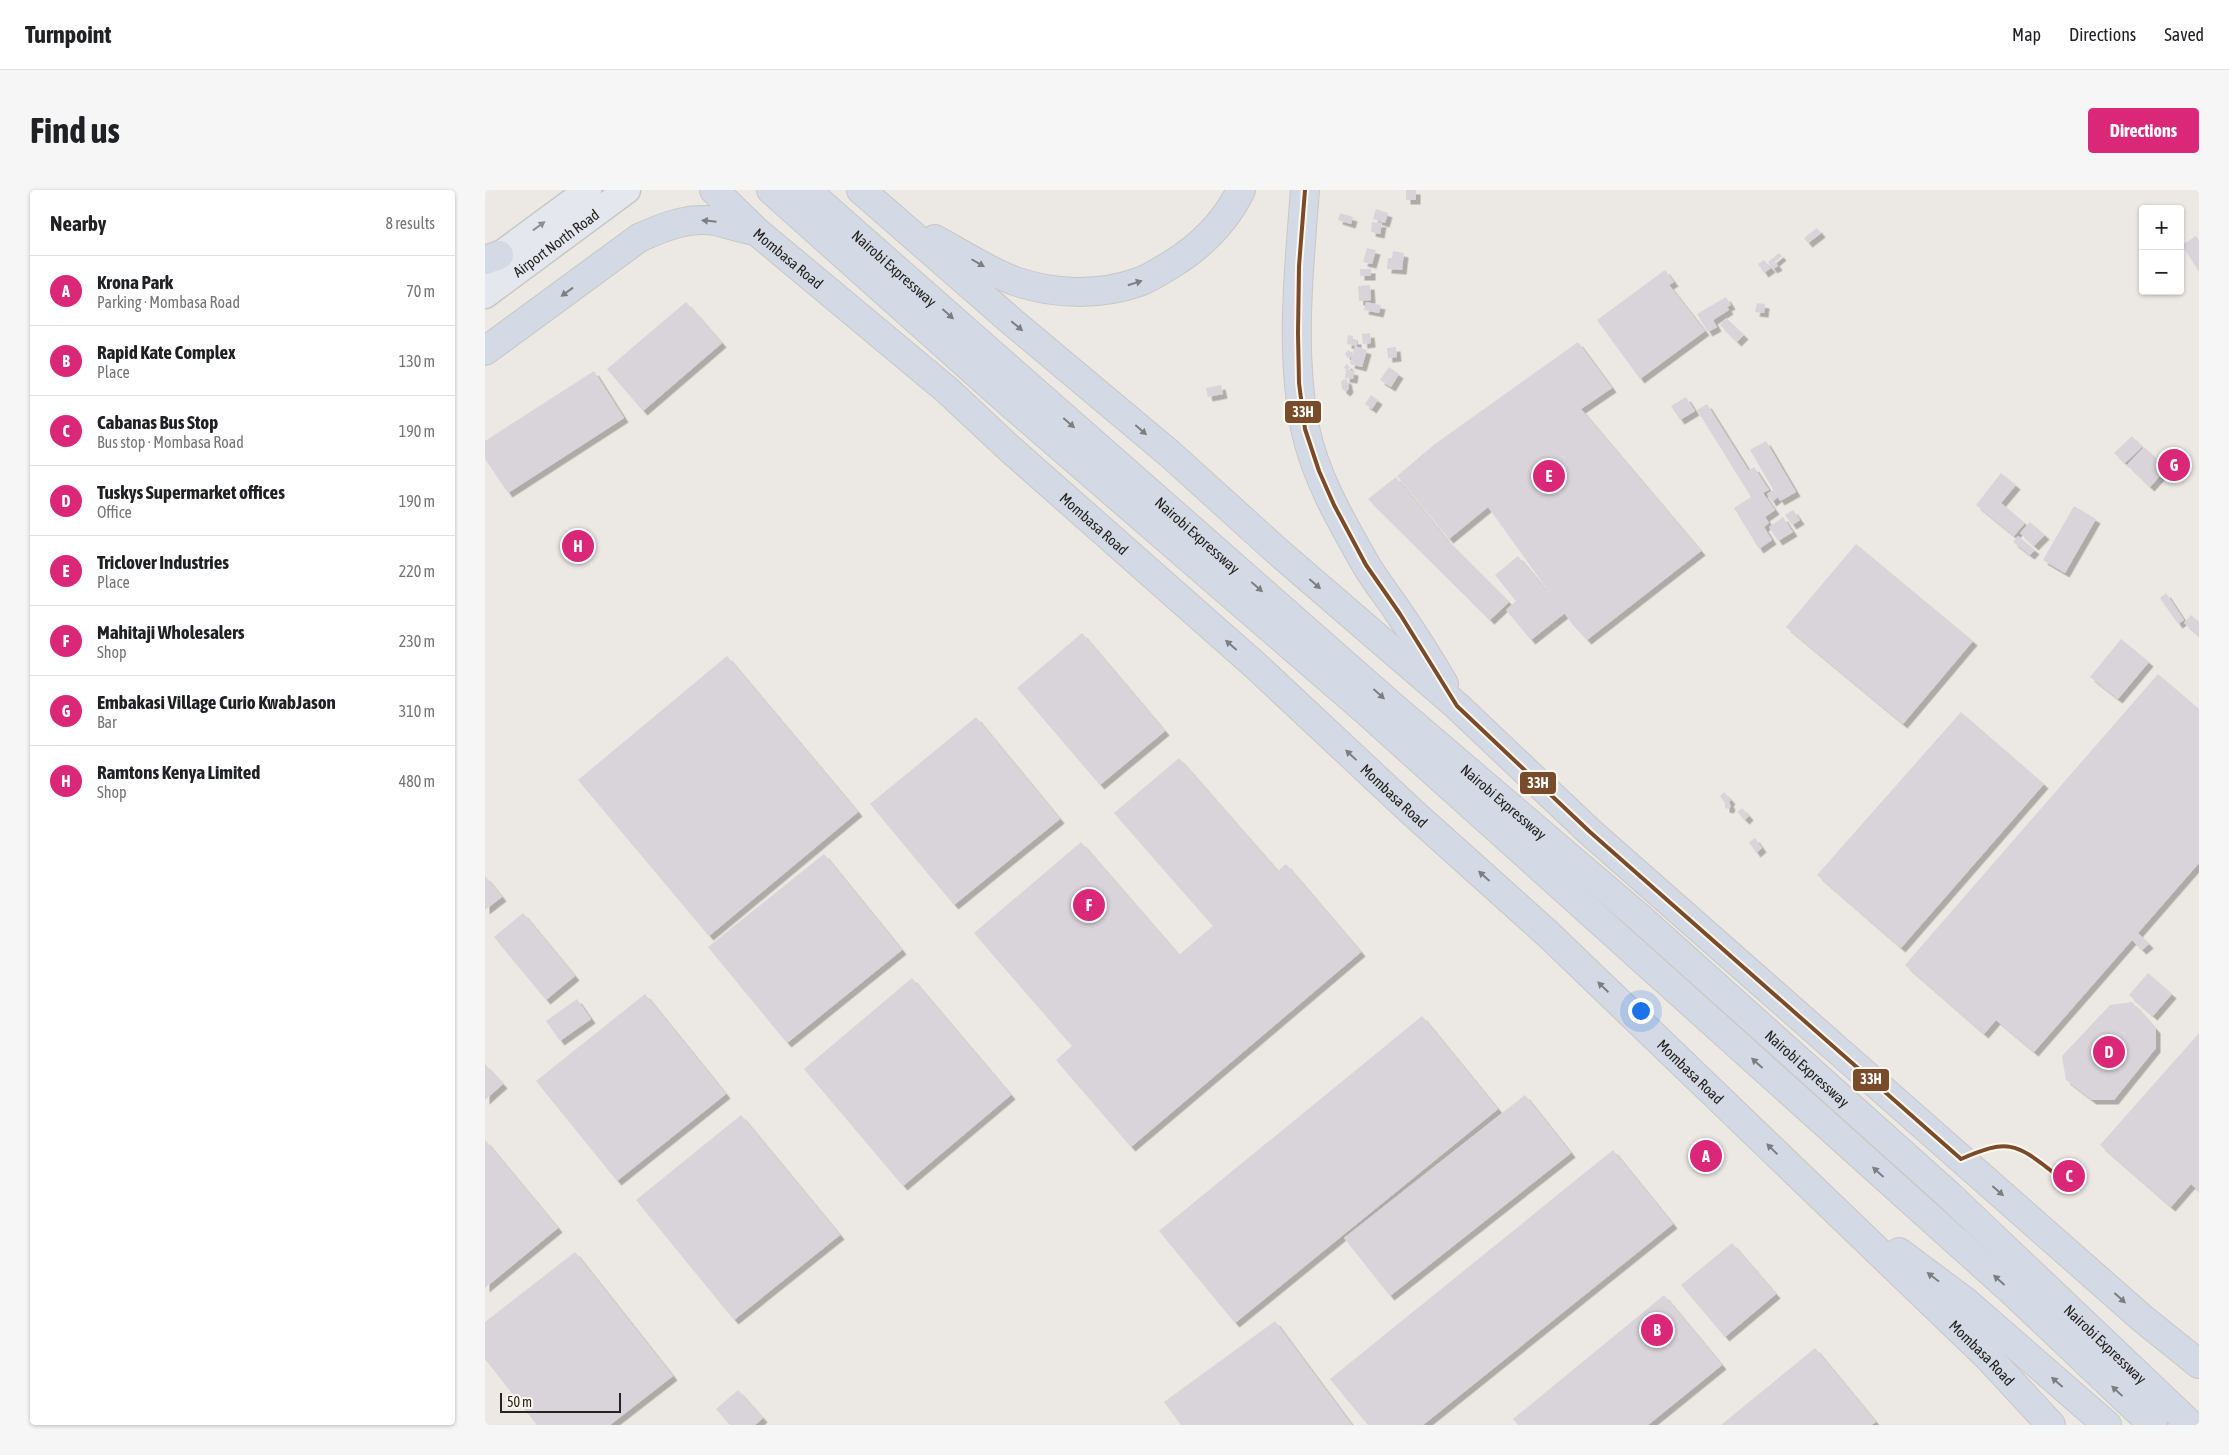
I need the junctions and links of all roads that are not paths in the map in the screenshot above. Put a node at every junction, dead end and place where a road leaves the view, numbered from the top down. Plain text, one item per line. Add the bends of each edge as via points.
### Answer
1 (588, 190) edge
2 (627, 190) edge
3 (714, 190) edge
4 (771, 190) edge
5 (806, 190) edge
6 (1241, 190) edge
7 (1305, 190) edge
8 (869, 196) edge
9 (756, 231) junction
10 (490, 260) edge
11 (485, 295) edge
12 (485, 351) edge
13 (1457, 706) junction
14 (1807, 1183) junction
15 (2199, 1364) edge
16 (2051, 1425) edge
17 (2107, 1425) edge
18 (2153, 1425) edge
19 (2191, 1425) edge

10 -> 1 main road, Airport North Road
2 - 11 main road, Airport North Road
3 - 9 highway, Mombasa Road
18 -> 4 highway, Nairobi Expressway via 2014,1293 1454,790
5 -> 19 highway, Nairobi Expressway via 1391,705 1639,917 1950,1196
8 -> 6 highway via 985,267 1013,280 1052,290 1103,292 1141,282 1181,258 1211,234 1236,202
7 - 13 highway via 1298,334 1299,382 1305,429 1323,480 1366,565
8 -> 13 highway
9 -> 12 highway via 701,220 657,230 639,238
14 -> 9 highway, Mombasa Road via 1548,934 1256,666 947,390
13 -> 15 highway via 1590,832 2143,1319
14 - 16 highway, Mombasa Road via 1989,1358
17 -> 14 highway via 1966,1302

